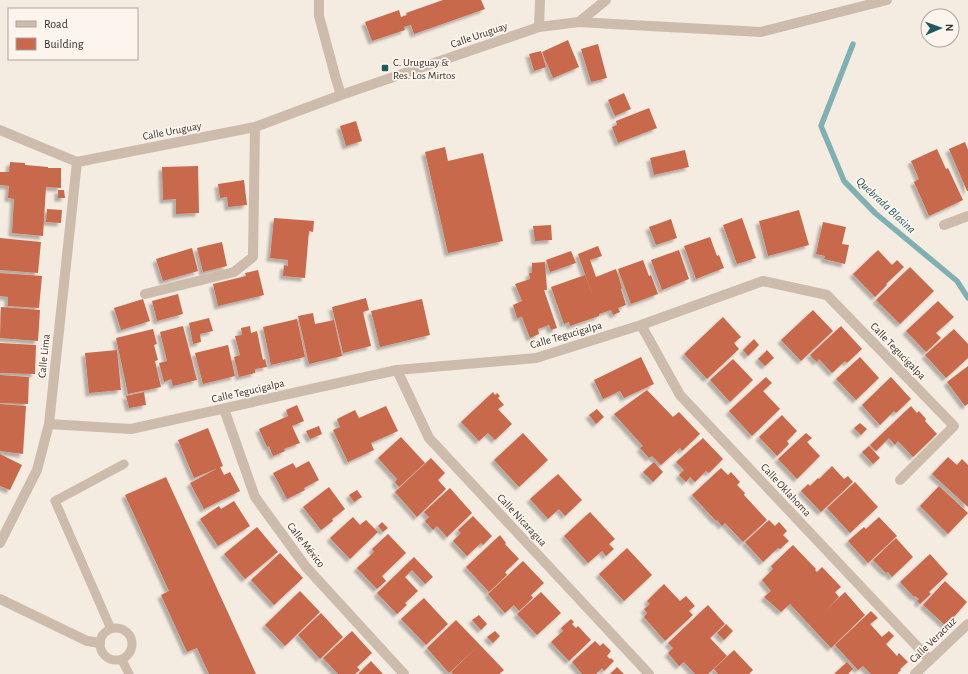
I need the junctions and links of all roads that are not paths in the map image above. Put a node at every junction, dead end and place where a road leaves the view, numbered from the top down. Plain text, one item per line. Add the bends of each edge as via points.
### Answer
1 (319, 0) edge
2 (540, 0) edge
3 (606, 0) edge
4 (886, 0) edge
5 (579, 22) junction
6 (539, 27) junction
7 (341, 95) junction
8 (255, 127) junction
9 (0, 130) edge
10 (77, 162) junction
11 (968, 216) edge
12 (944, 225) dead end
13 (145, 294) dead end
14 (641, 325) junction
15 (397, 370) junction
16 (224, 409) junction
17 (49, 424) junction
18 (124, 464) dead end
19 (900, 480) dead end
20 (0, 543) edge
21 (0, 599) edge
22 (968, 624) edge
23 (111, 629) junction
24 (100, 644) junction
25 (122, 660) junction
26 (930, 660) junction
27 (129, 674) edge
28 (404, 674) edge
29 (649, 674) edge
30 (915, 674) edge

1 - 7 street via 319,16
2 - 6 street
3 - 5 street
4 - 5 street, Calle Uruguay via 761,32
5 - 6 street, Calle Uruguay
6 - 7 street, Calle Uruguay
7 - 8 street, Calle Uruguay
8 - 10 street, Calle Uruguay
8 - 13 street via 252,257 234,272
9 - 10 street
10 - 17 street, Calle Lima
11 - 12 street
14 - 15 street, Calle Tegucigalpa via 536,358
14 - 19 street, Calle Tegucigalpa via 763,281 826,295 954,426
14 - 26 street, Calle Oklahoma via 680,395
15 - 16 street, Calle Tegucigalpa
15 - 29 street, Calle Nicaragua via 429,438
16 - 17 street, Calle Tegucigalpa via 131,429
16 - 28 street, Calle México via 255,497 306,567
17 - 20 street, Calle Lima via 38,470
18 - 23 lane via 55,502
21 - 24 street via 87,641
22 - 26 street, Calle Veracruz
23 - 24 lane via 105,632
23 - 25 lane via 123,630 132,639 131,651
24 - 25 lane via 101,650 109,659
25 - 27 lane
26 - 30 street, Calle Veracruz

